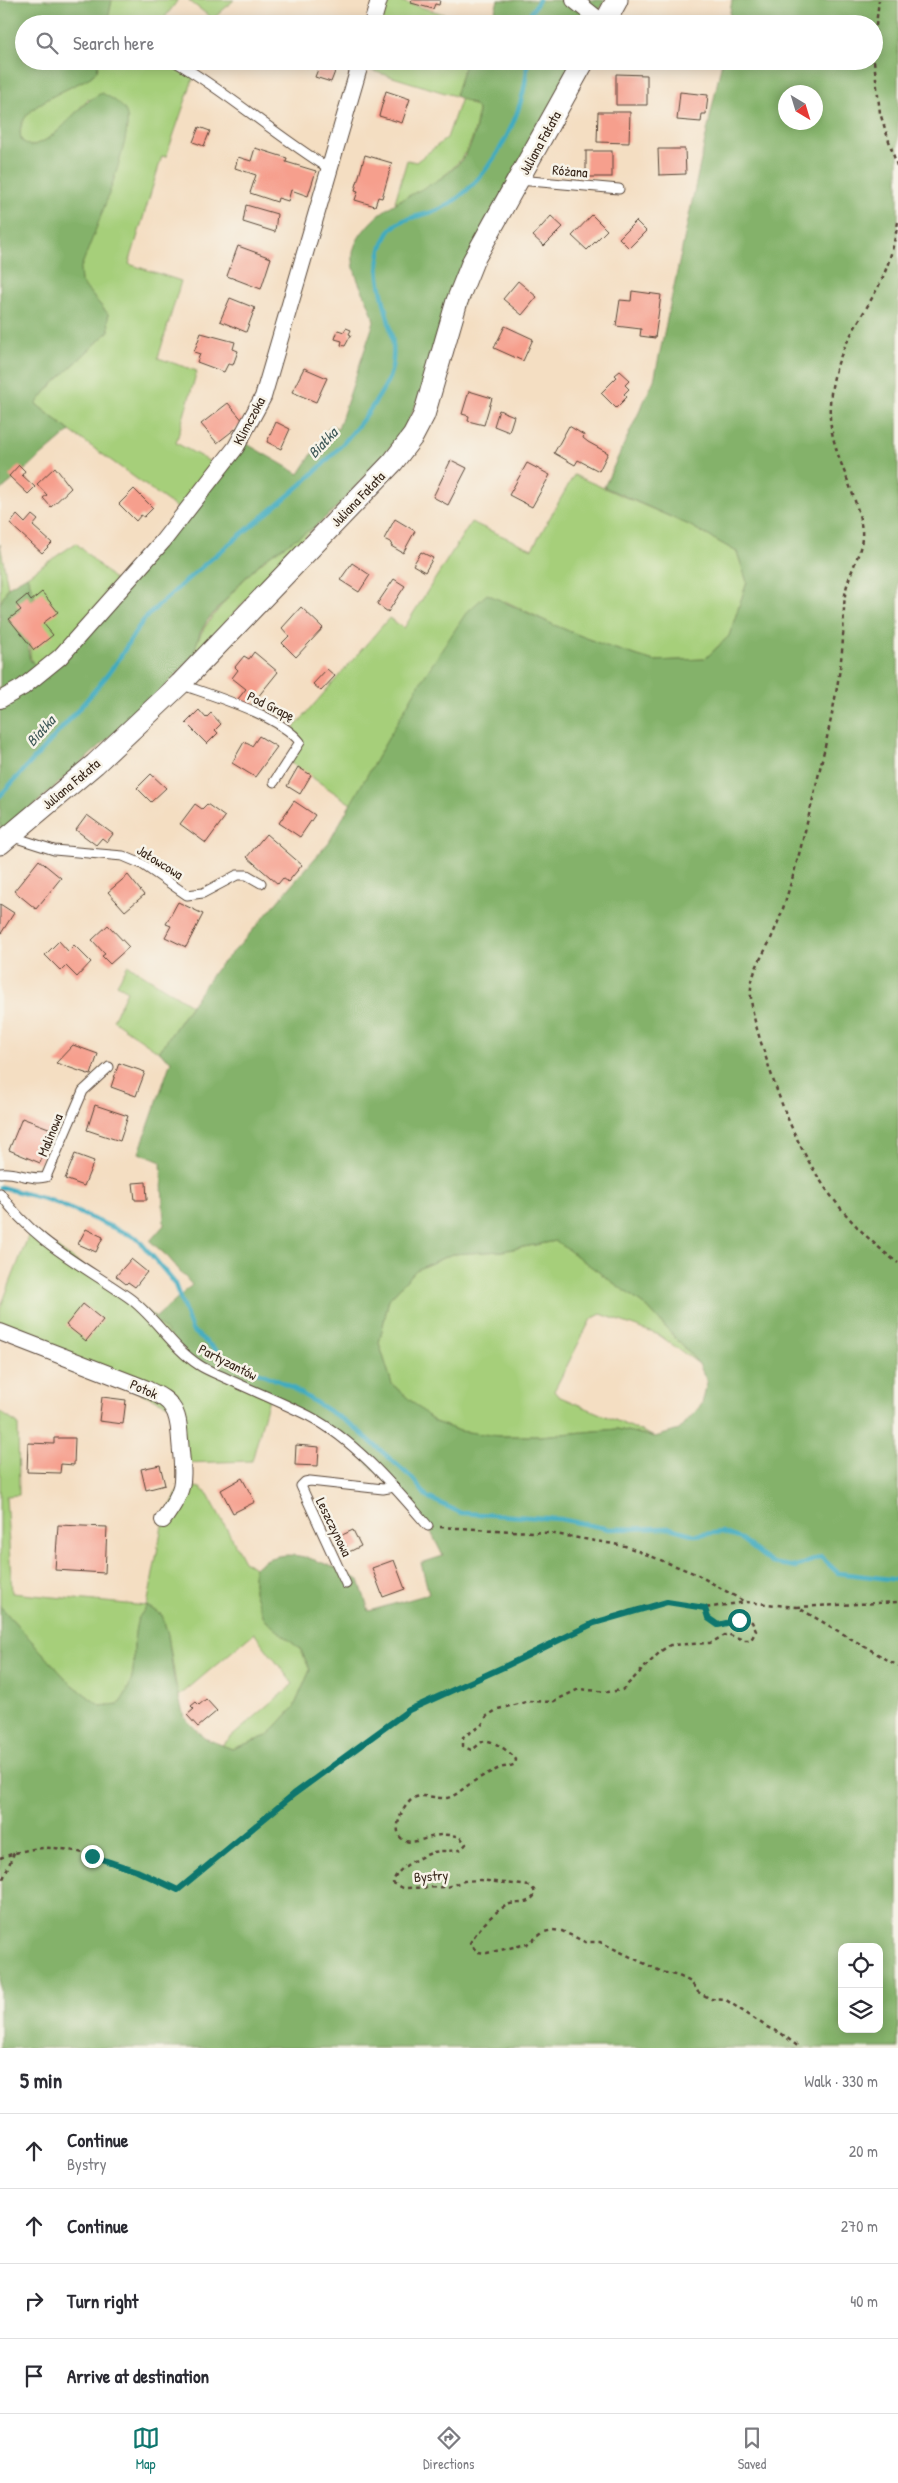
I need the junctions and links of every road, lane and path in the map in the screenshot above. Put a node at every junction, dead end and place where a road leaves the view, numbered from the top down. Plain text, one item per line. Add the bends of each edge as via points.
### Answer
1 (379, 0) edge
2 (617, 0) edge
3 (879, 0) edge
4 (580, 5) edge
5 (375, 15) edge
6 (593, 15) edge
7 (609, 15) edge
8 (877, 15) edge
9 (190, 70) edge
10 (358, 70) edge
11 (579, 70) edge
12 (875, 70) edge
13 (330, 169) junction
14 (898, 169) edge
15 (519, 180) junction
16 (618, 189) dead end
17 (898, 222) edge
18 (180, 684) junction
19 (0, 700) edge
20 (274, 782) dead end
21 (5, 840) edge
22 (261, 883) dead end
23 (109, 1067) dead end
24 (0, 1173) edge
25 (0, 1193) edge
26 (898, 1263) edge
27 (0, 1332) edge
28 (394, 1487) junction
29 (163, 1520) dead end
30 (428, 1526) joint
31 (346, 1584) dead end
32 (746, 1602) junction
33 (898, 1602) edge
34 (797, 1607) junction
35 (705, 1608) junction
36 (898, 1666) edge
37 (14, 1853) junction
38 (0, 1858) edge
39 (0, 1886) edge
40 (800, 2048) edge

1 - 5 street
2 - 7 street
3 - 8 path
4 - 6 street
9 - 13 lane
10 - 13 street, Klimczoka
11 - 15 street, Juliana Fałata
12 - 14 path via 880,113
13 - 19 street, Klimczoka via 263,397 236,447 162,541 66,650 42,673
15 - 16 lane, Różana
15 - 18 street, Juliana Fałata via 473,261 457,301 424,415 413,436 365,492
17 - 26 path via 878,290 841,350 834,376 831,430 856,505 862,531 861,547 845,593 842,653 819,772 786,898 773,934 751,978 750,996 778,1095 812,1167 854,1226
18 - 20 lane, Pod Grapę via 234,704 291,731 300,742
18 - 21 street, Juliana Fałata via 95,764
21 - 22 lane, Jałowcowa via 54,850 123,856 142,864 187,895 203,892 238,875 247,875
23 - 24 lane, Malinowa via 83,1091 46,1177 38,1180 14,1172
25 - 28 lane, Partyzantów via 12,1211 39,1237 131,1299 200,1366 311,1417 352,1447
27 - 29 street, Potok via 147,1389 173,1407 178,1420 184,1477 179,1495
28 - 30 lane, Partyzantów
28 - 31 lane, Leszczynowa via 383,1489 310,1481 301,1486
30 - 32 path via 549,1533 625,1546 696,1574
32 - 34 path
32 - 35 path
33 - 34 path
34 - 36 path
35 - 37 path via 667,1602 594,1623 409,1710 294,1794 178,1890 137,1871 54,1848
35 - 40 path, Bystry via 708,1618 718,1625 739,1620 752,1622 756,1631 754,1637 744,1640 727,1634 710,1644 670,1645 622,1690 579,1690 552,1702 530,1701 498,1709 487,1716 481,1726 463,1737 463,1746 471,1750 491,1740 514,1755 515,1764 492,1772 447,1798 415,1798 409,1803 397,1827 402,1839 409,1842 442,1834 459,1836 466,1844 456,1851 435,1852 410,1863 398,1872 394,1883 403,1888 447,1887 480,1880 530,1886 535,1895 531,1900 526,1904 503,1907 475,1932 470,1943 472,1948 487,1953 527,1944 552,1930 585,1942 600,1942 662,1972 685,1979 698,1992 711,1998 726,2000
37 - 38 path
37 - 39 path

